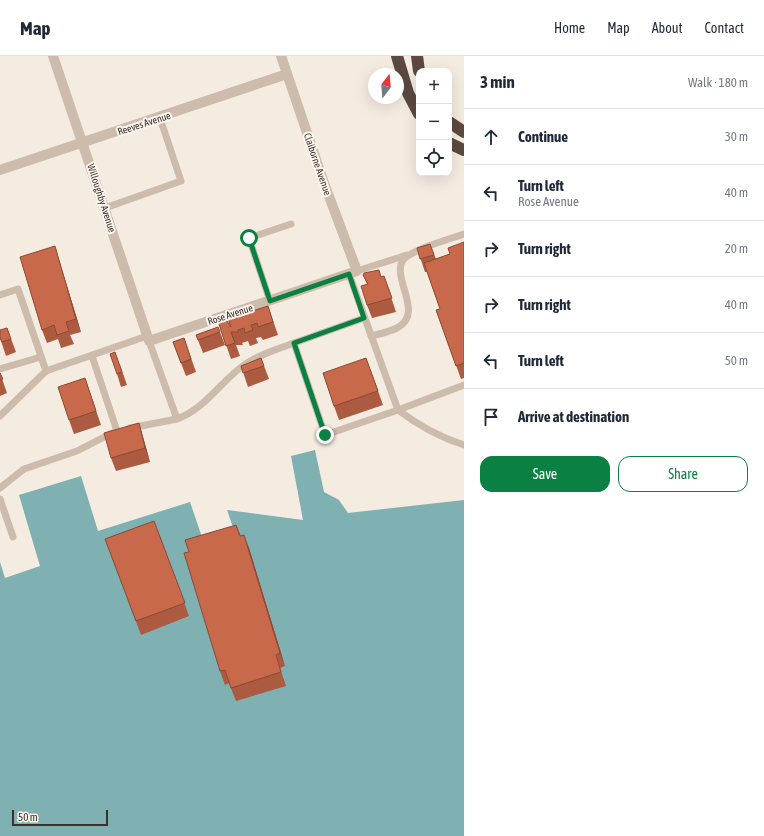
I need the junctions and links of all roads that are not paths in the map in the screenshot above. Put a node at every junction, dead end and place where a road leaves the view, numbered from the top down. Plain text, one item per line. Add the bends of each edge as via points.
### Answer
1 (53, 56) edge
2 (281, 56) edge
3 (397, 56) edge
4 (417, 56) edge
5 (419, 68) edge
6 (288, 74) junction
7 (416, 108) edge
8 (160, 118) junction
9 (452, 124) edge
10 (464, 132) edge
11 (83, 142) junction
12 (452, 144) edge
13 (464, 150) edge
14 (0, 170) edge
15 (105, 208) junction
16 (291, 224) dead end
17 (464, 234) edge
18 (411, 254) junction
19 (353, 272) junction
20 (0, 295) edge
21 (270, 301) junction
22 (364, 318) junction
23 (371, 336) junction
24 (148, 338) junction
25 (294, 343) junction
26 (92, 356) junction
27 (41, 358) junction
28 (0, 369) edge
29 (46, 371) junction
30 (464, 385) edge
31 (398, 410) junction
32 (0, 416) edge
33 (177, 419) junction
34 (116, 431) junction
35 (464, 445) edge
36 (0, 488) edge
37 (0, 499) edge
38 (13, 537) dead end

1 - 11 street, Willoughby Avenue
2 - 6 street, Claiborne Avenue
3 - 7 highway via 408,93
4 - 5 highway
6 - 8 street, Reeves Avenue
6 - 19 street, Claiborne Avenue
8 - 11 street, Reeves Avenue
8 - 15 lane via 181,181
9 - 10 highway
11 - 14 street, Reeves Avenue
11 - 15 street, Willoughby Avenue
12 - 13 highway
15 - 24 street, Willoughby Avenue
16 - 21 lane via 249,238
17 - 18 lane
18 - 19 lane
18 - 23 lane via 403,260 400,273 408,304 405,320 398,327
19 - 21 street, Rose Avenue
19 - 22 lane
20 - 27 lane via 18,289
21 - 24 street, Rose Avenue
22 - 23 lane
22 - 25 lane
23 - 31 lane
24 - 26 lane
24 - 33 lane
25 - 31 lane via 325,435
25 - 33 lane via 244,365 204,404
26 - 29 lane
26 - 34 lane
27 - 28 lane
27 - 29 lane
29 - 32 lane
30 - 31 lane
31 - 35 lane via 444,439
33 - 34 lane
34 - 36 lane via 77,451 24,469
37 - 38 lane

